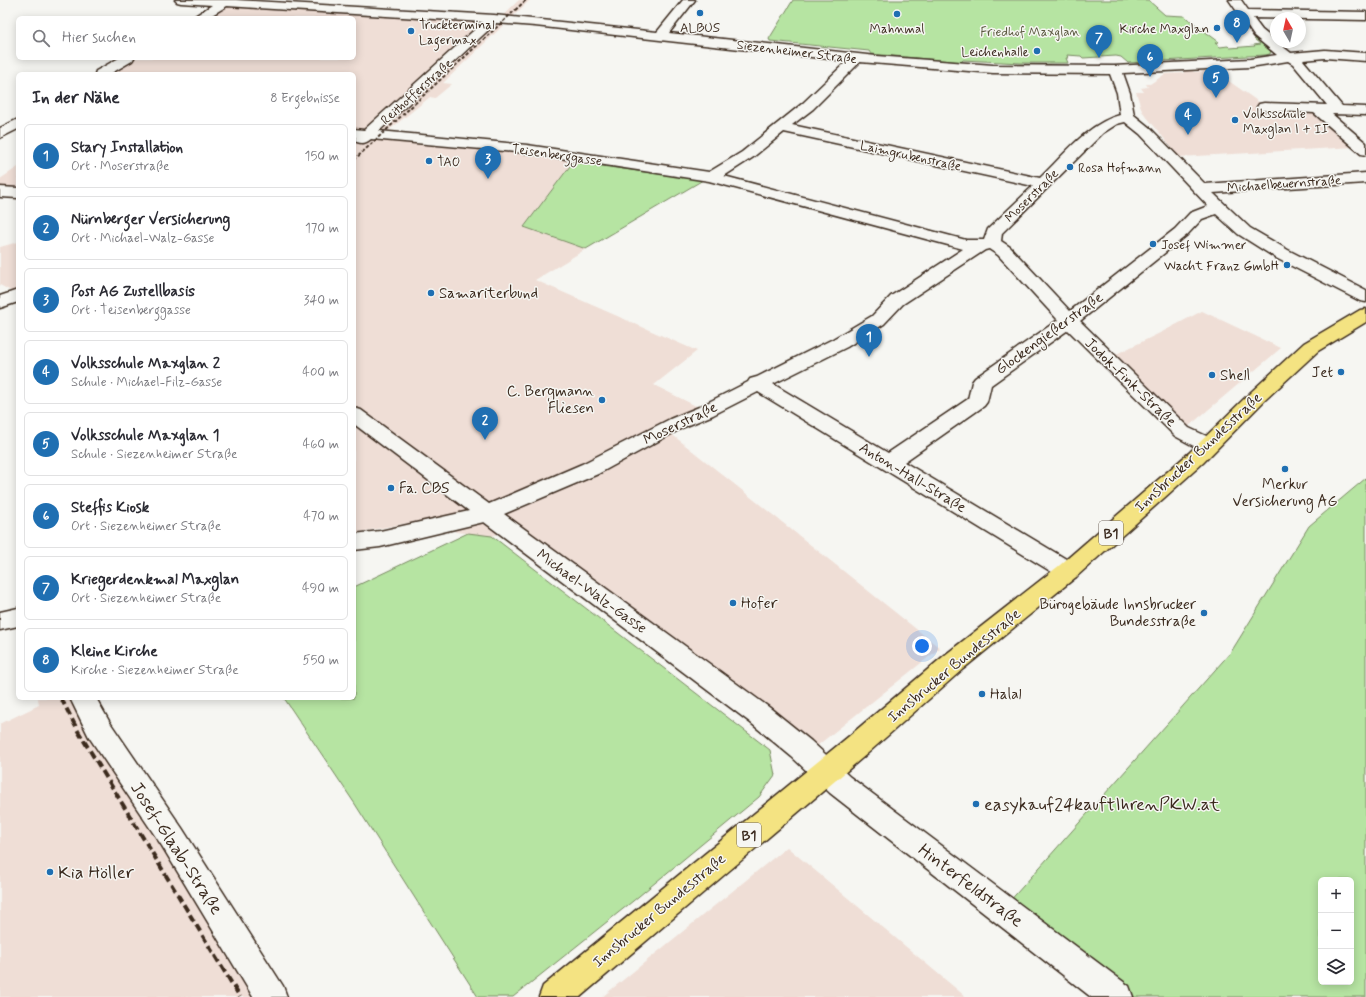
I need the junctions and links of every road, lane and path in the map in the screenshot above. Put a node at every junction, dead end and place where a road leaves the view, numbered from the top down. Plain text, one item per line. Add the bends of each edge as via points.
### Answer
1 (181, 0) edge
2 (690, 0) edge
3 (1235, 0) edge
4 (227, 1) edge
5 (1244, 14) junction
6 (201, 16) edge
7 (1366, 16) edge
8 (494, 19) junction
9 (661, 35) junction
10 (1289, 57) junction
11 (1366, 57) edge
12 (857, 58) junction
13 (125, 60) edge
14 (1114, 70) junction
15 (104, 72) edge
16 (1264, 107) dead end
17 (1319, 110) junction
18 (1338, 110) junction
19 (1366, 110) edge
20 (1127, 117) junction
21 (16, 124) edge
22 (780, 127) junction
23 (0, 134) edge
24 (361, 134) edge
25 (356, 143) edge
26 (1366, 151) edge
27 (712, 176) junction
28 (1366, 178) edge
29 (1042, 183) junction
30 (1202, 189) junction
31 (0, 192) edge
32 (16, 193) edge
33 (1218, 207) junction
34 (985, 244) junction
35 (16, 296) edge
36 (1366, 297) edge
37 (0, 303) edge
38 (1366, 314) edge
39 (1069, 321) junction
40 (757, 383) junction
41 (356, 415) edge
42 (1208, 445) junction
43 (888, 463) junction
44 (487, 513) junction
45 (356, 542) edge
46 (1068, 571) junction
47 (16, 617) edge
48 (0, 621) edge
49 (85, 700) edge
50 (826, 771) junction
51 (271, 997) edge
52 (556, 997) edge
53 (1117, 997) edge

1 - 4 street, Siezenheimer Straße
2 - 9 street
3 - 5 street
4 - 6 street
4 - 8 street, Siezenheimer Straße
5 - 7 street
5 - 10 street via 1258,33
8 - 9 street, Siezenheimer Straße
8 - 24 street, Reithofferstraße
9 - 12 street, Siezenheimer Straße
10 - 11 street, Siezenheimer Straße via 1325,54
10 - 14 street, Siezenheimer Straße via 1250,63
10 - 18 street via 1298,61
12 - 14 street, Siezenheimer Straße via 993,70
12 - 22 street via 808,106
13 - 15 street
14 - 20 street via 1123,90
16 - 17 street
17 - 18 street
17 - 26 street
18 - 19 street
20 - 29 street, Moserstraße via 1112,121 1098,130
20 - 30 street via 1145,131
21 - 23 street
22 - 27 street via 744,158
22 - 29 street, Laimgrubenstraße
24 - 25 street, Reithofferstraße
24 - 27 street, Teisenberggasse via 534,150
27 - 34 street, Teisenberggasse via 722,181 966,245
28 - 30 street, Michaelbeuernstraße
29 - 34 street, Moserstraße
30 - 33 street
31 - 32 street
33 - 36 street via 1244,231 1282,254
33 - 39 street, Glockengießerstraße via 1196,216 1181,232
34 - 39 street, Jodok-Fink-Straße via 1004,251
34 - 40 street, Moserstraße via 897,300 878,320 840,343
35 - 37 street
38 - 42 main road, Innsbrucker Bundesstraße / B1 via 1310,347
39 - 42 street, Jodok-Fink-Straße via 1182,432
39 - 43 street, Glockengießerstraße via 982,382 977,402
40 - 43 street, Anton-Hall-Straße
40 - 44 street, Moserstraße via 590,469
41 - 44 street, Michael-Walz-Gasse
42 - 46 main road, Innsbrucker Bundesstraße / B1
43 - 46 street, Anton-Hall-Straße
44 - 45 street, Moserstraße via 425,529
44 - 50 street, Michael-Walz-Gasse via 808,753
46 - 50 main road, Innsbrucker Bundesstraße / B1 via 954,662
47 - 48 street
49 - 51 street, Josef-Glaab-Straße via 99,729 172,837
50 - 52 main road, Innsbrucker Bundesstraße / B1
50 - 53 street, Hinterfeldstraße via 840,785

